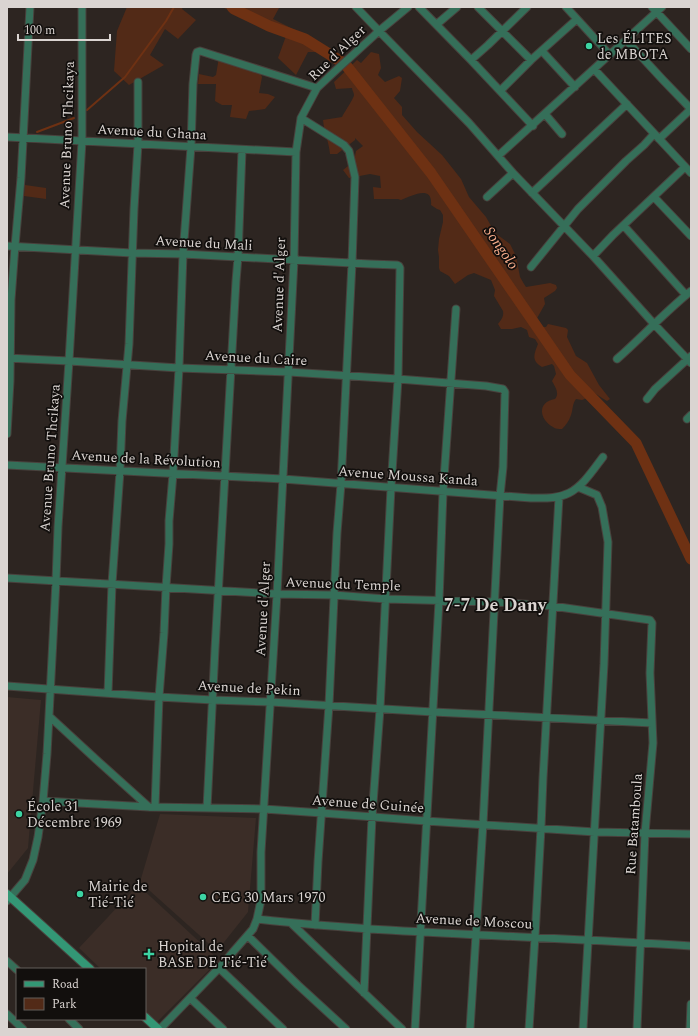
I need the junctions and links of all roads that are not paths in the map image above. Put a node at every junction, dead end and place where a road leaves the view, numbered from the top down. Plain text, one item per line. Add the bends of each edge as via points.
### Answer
1 (30, 7) edge
2 (82, 7) edge
3 (356, 7) edge
4 (408, 7) edge
5 (419, 7) edge
6 (457, 7) edge
7 (478, 7) edge
8 (527, 7) edge
9 (566, 7) edge
10 (657, 9) edge
11 (577, 19) junction
12 (437, 24) junction
13 (503, 30) junction
14 (379, 31) junction
15 (626, 40) junction
16 (691, 49) edge
17 (542, 51) junction
18 (610, 55) junction
19 (471, 60) junction
20 (532, 60) junction
21 (594, 69) junction
22 (138, 82) dead end
23 (575, 87) junction
24 (317, 88) junction
25 (500, 91) junction
26 (627, 104) junction
27 (545, 114) junction
28 (301, 118) junction
29 (533, 126) junction
30 (562, 134) dead end
31 (7, 137) edge
32 (657, 137) junction
33 (24, 138) junction
34 (82, 141) junction
35 (138, 144) junction
36 (191, 147) junction
37 (242, 150) junction
38 (296, 152) junction
39 (498, 156) junction
40 (689, 170) edge
41 (513, 173) junction
42 (532, 193) junction
43 (487, 197) dead end
44 (654, 197) junction
45 (563, 226) junction
46 (624, 226) junction
47 (691, 236) edge
48 (11, 246) edge
49 (75, 249) junction
50 (132, 253) junction
51 (183, 254) junction
52 (593, 256) junction
53 (238, 257) junction
54 (294, 260) junction
55 (352, 263) junction
56 (531, 267) dead end
57 (688, 293) edge
58 (456, 309) dead end
59 (654, 324) junction
60 (8, 358) edge
61 (617, 359) dead end
62 (690, 360) edge
63 (69, 361) junction
64 (126, 364) junction
65 (179, 368) junction
66 (231, 370) junction
67 (289, 372) junction
68 (346, 376) junction
69 (398, 379) junction
70 (451, 383) junction
71 (647, 399) dead end
72 (7, 434) edge
73 (603, 457) dead end
74 (7, 465) edge
75 (62, 468) junction
76 (120, 471) junction
77 (173, 474) junction
78 (225, 476) junction
79 (283, 479) junction
80 (340, 484) junction
81 (578, 487) junction
82 (391, 488) junction
83 (443, 492) junction
84 (500, 496) junction
85 (559, 497) junction
86 (7, 578) edge
87 (56, 581) junction
88 (112, 584) junction
89 (166, 587) junction
90 (219, 590) junction
91 (277, 594) junction
92 (334, 595) junction
93 (386, 598) junction
94 (439, 601) junction
95 (495, 602) junction
96 (552, 606) junction
97 (606, 613) junction
98 (652, 621) joint
99 (7, 686) edge
100 (51, 689) junction
101 (108, 693) junction
102 (159, 697) junction
103 (213, 700) junction
104 (271, 702) junction
105 (329, 706) junction
106 (380, 709) junction
107 (433, 712) junction
108 (489, 715) junction
109 (50, 716) junction
110 (546, 718) junction
111 (601, 721) junction
112 (652, 722) junction
113 (43, 801) junction
114 (152, 807) junction
115 (207, 808) junction
116 (264, 809) junction
117 (322, 813) junction
118 (372, 817) junction
119 (426, 821) junction
120 (483, 824) junction
121 (541, 828) junction
122 (595, 832) junction
123 (645, 833) junction
124 (691, 834) edge
125 (8, 897) edge
126 (257, 919) junction
127 (291, 923) junction
128 (315, 925) junction
129 (367, 928) junction
130 (421, 932) junction
131 (476, 935) junction
132 (248, 936) junction
133 (535, 937) junction
134 (588, 940) junction
135 (640, 942) junction
136 (691, 946) edge
137 (7, 961) edge
138 (89, 968) edge
139 (219, 968) junction
140 (16, 969) edge
141 (364, 993) junction
142 (190, 998) junction
143 (691, 1004) edge
144 (7, 1014) edge
145 (146, 1018) edge
146 (70, 1020) edge
147 (23, 1029) edge
148 (79, 1029) edge
149 (159, 1029) edge
150 (223, 1029) edge
151 (283, 1029) edge
152 (346, 1029) edge
153 (402, 1029) edge
154 (415, 1029) edge
155 (470, 1029) edge
156 (529, 1029) edge
157 (584, 1029) edge
158 (636, 1029) edge
159 (690, 1029) edge

1 - 33 street
2 - 34 street, Avenue Bruno Thcikaya
3 - 14 street
4 - 14 street, Rue d'Alger
5 - 12 street
6 - 12 street
7 - 13 street
8 - 13 street
9 - 11 street
10 - 15 street
10 - 16 street
11 - 17 street
11 - 18 street
12 - 19 street
13 - 19 street
13 - 20 street
14 - 24 street, Rue d'Alger
14 - 39 street
15 - 18 street
15 - 32 street via 691,108
17 - 20 street
17 - 23 street
18 - 21 street
19 - 25 street
20 - 25 street
21 - 23 street
21 - 26 street
22 - 35 street
23 - 27 street
24 - 28 street, Rue d'Alger
24 - 36 street via 198,51 193,84
25 - 29 street
26 - 32 street
26 - 42 street
27 - 29 street
27 - 30 street
28 - 38 street, Rue d'Alger
28 - 55 street via 344,145 349,151 356,177
29 - 39 street
31 - 33 street, Avenue du Ghana
32 - 40 street
32 - 45 street via 626,161
33 - 34 street, Avenue du Ghana
33 - 48 street
34 - 35 street, Avenue du Ghana
34 - 49 street, Avenue Bruno Thcikaya
35 - 36 street, Avenue du Ghana
35 - 50 street
36 - 37 street, Avenue du Ghana
36 - 51 street
37 - 38 street, Avenue du Ghana
37 - 53 street
38 - 54 street, Avenue d'Alger
39 - 41 street
40 - 44 street
41 - 42 street
41 - 43 street
42 - 45 street
44 - 46 street
44 - 47 street
45 - 52 street
45 - 56 street
46 - 52 street
46 - 57 street
48 - 49 street, Avenue du Mali
48 - 60 street
49 - 50 street, Avenue du Mali
49 - 63 street, Avenue Bruno Thcikaya
50 - 51 street, Avenue du Mali
50 - 64 street
51 - 53 street, Avenue du Mali
51 - 65 street
52 - 59 street
53 - 54 street, Avenue du Mali
53 - 66 street
54 - 55 street, Avenue du Mali
54 - 67 street, Avenue d'Alger
55 - 68 street
55 - 69 street, Avenue du Mali via 397,265 400,268
57 - 59 street
58 - 70 street
59 - 61 street
59 - 62 street
60 - 63 street, Avenue du Caire
60 - 72 street via 10,381
62 - 71 street
63 - 64 street, Avenue du Caire
63 - 75 street, Avenue Bruno Thcikaya
64 - 65 street, Avenue du Caire
64 - 76 street
65 - 66 street, Avenue du Caire
65 - 77 street
66 - 67 street, Avenue du Caire
66 - 78 street
67 - 68 street, Avenue du Caire
67 - 79 street, Avenue d'Alger
68 - 69 street, Avenue du Caire
68 - 80 street
69 - 70 street, Avenue du Caire
69 - 82 street
70 - 83 street
70 - 84 street, Avenue du Caire via 486,386 503,389 505,392
73 - 81 street
74 - 75 street, Avenue de la Révolution
75 - 76 street, Avenue de la Révolution
75 - 87 street, Avenue Bruno Thcikaya
76 - 77 street, Avenue de la Révolution
76 - 88 street
77 - 78 street, Avenue de la Révolution
77 - 89 street
78 - 79 street, Avenue de la Révolution
78 - 90 street
79 - 80 street, Avenue Moussa Kanda
79 - 91 street, Avenue d'Alger
80 - 82 street, Avenue Moussa Kanda
80 - 92 street
81 - 85 street
81 - 97 street via 597,495 602,507 608,542
82 - 83 street, Avenue Moussa Kanda
82 - 93 street
83 - 84 street, Avenue Moussa Kanda
83 - 94 street
84 - 85 street, Avenue Moussa Kanda
84 - 95 street
85 - 96 street
86 - 87 street, Avenue du Temple
87 - 88 street, Avenue du Temple
87 - 100 street, Avenue Bruno Thcikaya
88 - 89 street, Avenue du Temple
88 - 101 street
89 - 90 street, Avenue du Temple
89 - 102 street
90 - 91 street, Avenue du Temple
90 - 103 street
91 - 92 street, Avenue du Temple
91 - 104 street, Avenue d'Alger
92 - 93 street, Avenue du Temple
92 - 105 street
93 - 94 street, Avenue du Temple
93 - 106 street
94 - 95 street, Avenue du Temple
94 - 107 street
95 - 96 street, Avenue du Temple
95 - 108 street
96 - 97 street, Avenue du Temple
96 - 110 street
97 - 98 street, Avenue du Temple
97 - 111 street
98 - 112 street, Rue Batamboula
99 - 100 street, Avenue de Pekin
100 - 101 street, Avenue de Pekin
100 - 109 street, Avenue Bruno Thcikaya
101 - 102 street, Avenue de Pekin
102 - 103 street, Avenue de Pekin
102 - 114 street
103 - 104 street, Avenue de Pekin
103 - 115 street
104 - 105 street, Avenue de Pekin
104 - 116 street, Avenue d'Alger
105 - 106 street, Avenue de Pekin
105 - 117 street
106 - 107 street, Avenue de Pekin
106 - 118 street
107 - 108 street, Avenue de Pekin
107 - 119 street
108 - 110 street, Avenue de Pekin
108 - 120 street
109 - 113 street, Avenue Bruno Thcikaya
109 - 114 street
110 - 111 street, Avenue de Pekin
110 - 121 street
111 - 112 street, Avenue de Pekin
111 - 122 street
112 - 123 street, Rue Batamboula via 653,743
113 - 114 street, Avenue de Guinée
113 - 125 street, Avenue Bruno Thcikaya via 33,860 24,880
114 - 115 street, Avenue de Guinée
115 - 116 street, Avenue de Guinée
116 - 117 street, Avenue de Guinée
116 - 126 street, Avenue d'Alger
117 - 118 street, Avenue de Guinée
117 - 128 street
118 - 119 street, Avenue de Guinée
118 - 129 street
119 - 120 street, Avenue de Guinée
119 - 130 street
120 - 121 street, Avenue de Guinée
120 - 131 street
121 - 122 street, Avenue de Guinée
121 - 133 street
122 - 123 street, Avenue de Guinée
122 - 134 street
123 - 124 street, Avenue de Guinée
123 - 135 street, Rue Batamboula
125 - 138 street
126 - 127 street, Avenue de Moscou
126 - 132 street, Avenue d'Alger
127 - 128 street, Avenue de Moscou
127 - 141 street
128 - 129 street, Avenue de Moscou
129 - 130 street, Avenue de Moscou
129 - 141 street
130 - 131 street, Avenue de Moscou
130 - 154 street
131 - 133 street, Avenue de Moscou
131 - 155 street
132 - 139 street, Avenue d'Alger
132 - 152 street
133 - 134 street, Avenue de Moscou
133 - 156 street
134 - 135 street, Avenue de Moscou
134 - 157 street
135 - 136 street, Avenue de Moscou
135 - 158 street, Rue Batamboula
137 - 140 street
139 - 142 street, Avenue d'Alger
139 - 151 street
141 - 153 street
142 - 149 street, Avenue d'Alger
142 - 150 street
143 - 159 street
144 - 147 street
145 - 149 street
146 - 148 street

